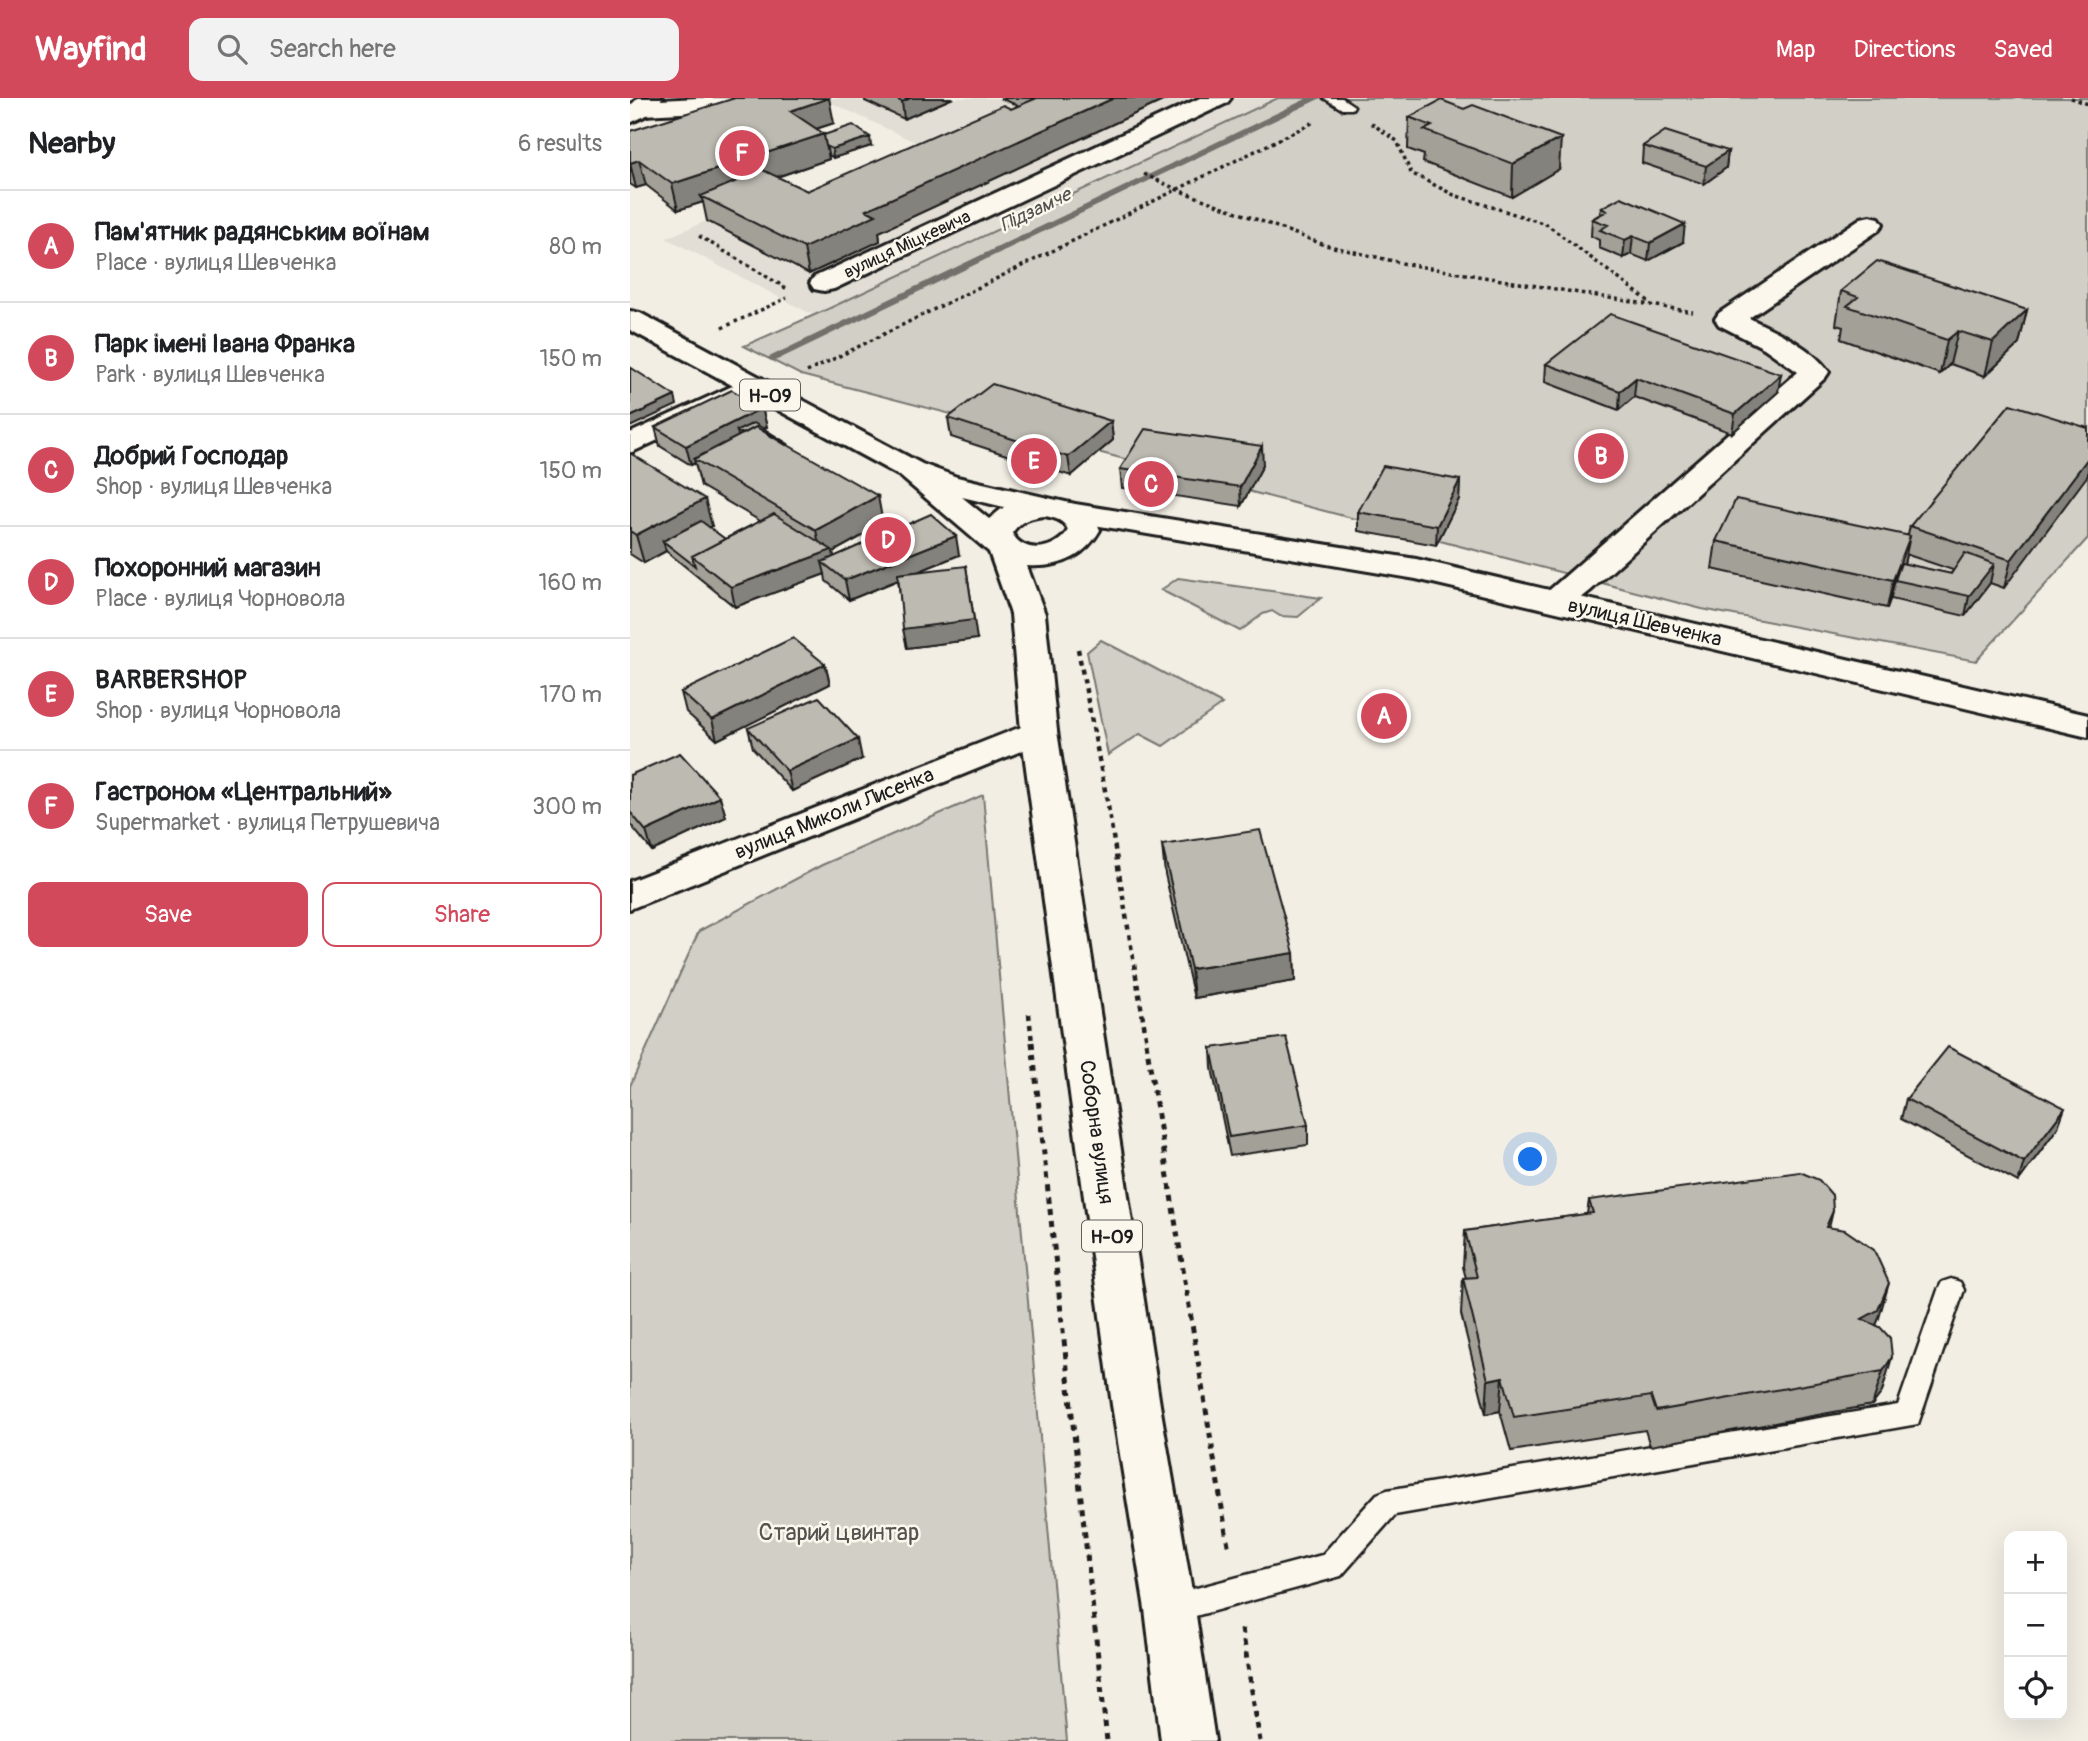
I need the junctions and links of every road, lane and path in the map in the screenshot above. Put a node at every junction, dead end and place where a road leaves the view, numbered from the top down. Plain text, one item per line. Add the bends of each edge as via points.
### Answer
1 (762, 98) edge
2 (1219, 98) edge
3 (1331, 98) edge
4 (2071, 98) edge
5 (2088, 104) edge
6 (1347, 106) junction
7 (641, 107) edge
8 (1144, 174) dead end
9 (1178, 190) junction
10 (1870, 224) dead end
11 (699, 236) dead end
12 (824, 284) dead end
13 (1651, 303) junction
14 (630, 319) edge
15 (1729, 319) junction
16 (726, 326) dead end
17 (801, 375) dead end
18 (752, 386) junction
19 (630, 444) edge
20 (911, 470) junction
21 (1057, 509) junction
22 (1198, 534) junction
23 (1004, 548) junction
24 (1065, 549) junction
25 (1557, 601) junction
26 (1028, 614) junction
27 (1077, 640) dead end
28 (2088, 726) edge
29 (1039, 731) junction
30 (630, 896) edge
31 (1029, 1011) dead end
32 (1951, 1290) dead end
33 (1236, 1592) junction
34 (1170, 1609) junction
35 (1107, 1741) edge
36 (1188, 1741) edge
37 (1260, 1741) edge

1 - 7 street
2 - 12 street, вулиця Міцкевича
3 - 6 lane
4 - 5 path
6 - 9 path
6 - 13 path via 1396,141 1411,173 1454,195 1546,224
8 - 9 path
9 - 13 path via 1325,245 1535,287
9 - 17 path
10 - 15 street
11 - 16 path via 796,294
13 - 15 path
14 - 18 street, Н-09
15 - 25 street via 1761,332 1815,372
18 - 19 street
18 - 20 street, Н-09
20 - 21 street, Н-09 via 947,484
20 - 23 street, Н-09
21 - 22 street, вулиця Шевченка
21 - 23 street, Н-09 via 1017,512 1007,518 996,534
21 - 24 street, Н-09 via 1077,517 1084,530
22 - 24 street, вулиця Шевченка
22 - 25 street, вулиця Шевченка via 1416,569
23 - 24 street, Н-09 via 1026,556
23 - 26 street, Н-09
24 - 26 street, Н-09
25 - 28 street, вулиця Шевченка
26 - 29 street, Н-09
27 - 33 path
29 - 30 street, вулиця Миколи Лисенка
29 - 34 street, Соборна вулиця / Н-09
31 - 35 path
32 - 33 lane via 1908,1415 1387,1503 1331,1566
33 - 34 lane
33 - 37 path
34 - 36 street, Соборна вулиця / Н-09

